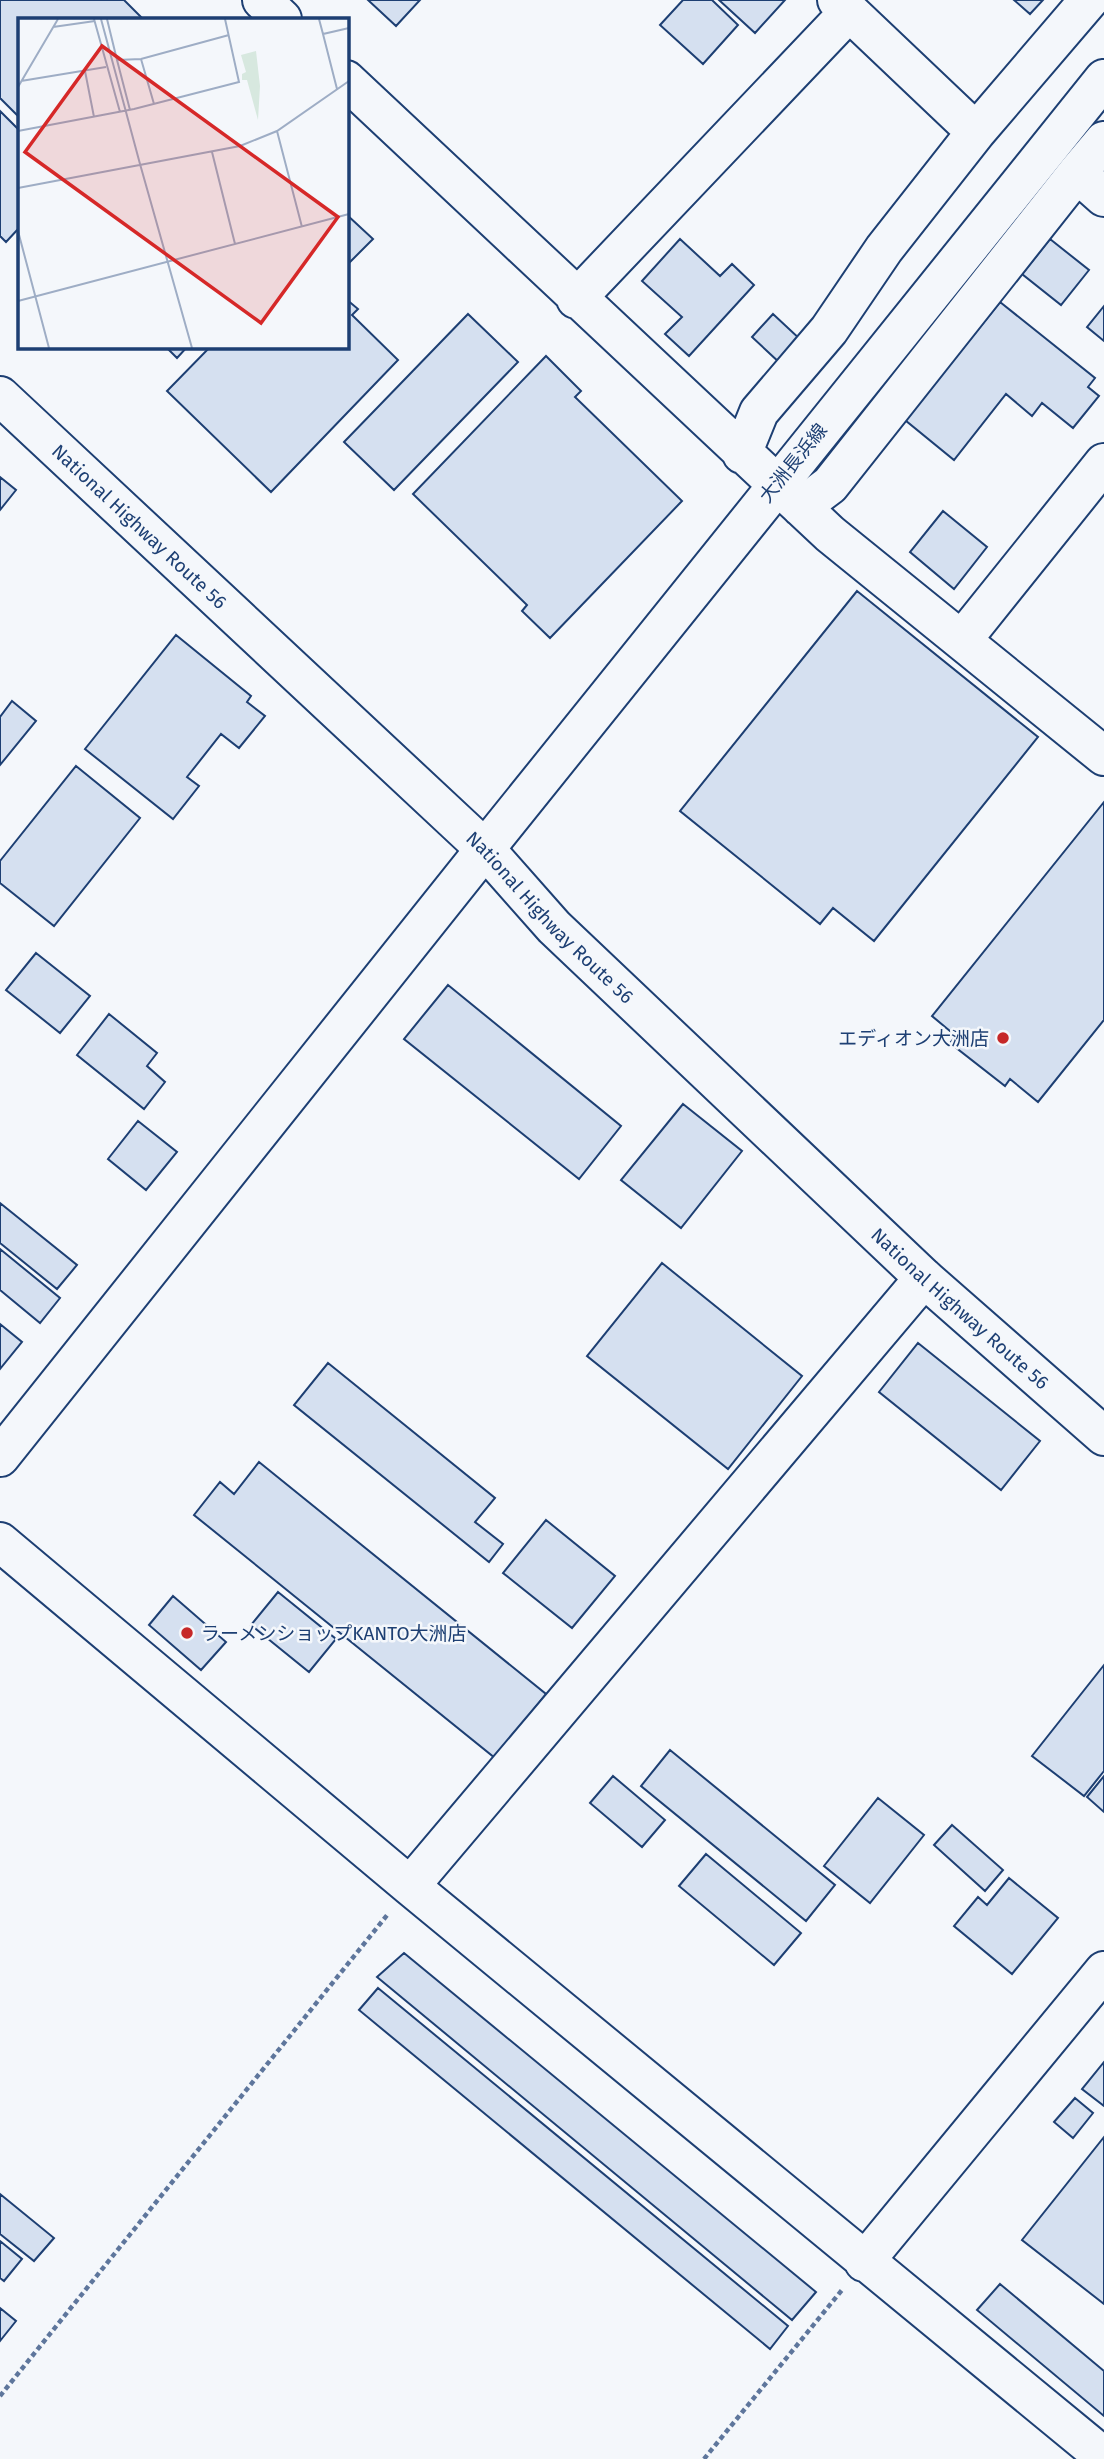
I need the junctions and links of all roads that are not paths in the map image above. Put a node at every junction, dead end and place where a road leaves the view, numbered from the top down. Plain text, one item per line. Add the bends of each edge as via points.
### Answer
1 (262, 0) edge
2 (1089, 0) edge
3 (843, 6) edge
4 (281, 18) edge
5 (1104, 79) edge
6 (348, 82) edge
7 (976, 132) junction
8 (1104, 141) edge
9 (1091, 185) edge
10 (576, 299) junction
11 (0, 396) edge
12 (741, 454) junction
13 (1104, 463) edge
14 (788, 496) junction
15 (962, 640) junction
16 (1104, 756) edge
17 (485, 849) junction
18 (924, 1278) junction
19 (1104, 1436) edge
20 (0, 1457) edge
21 (0, 1542) edge
22 (410, 1886) junction
23 (1104, 1971) edge
24 (864, 2262) junction
25 (1104, 2457) edge

1 - 4 main road
2 - 7 main road
3 - 7 main road
3 - 10 main road
5 - 14 main road, 大洲長浜線
6 - 10 main road
7 - 12 main road via 884,249 829,330 759,412
8 - 9 main road
9 - 14 main road via 830,485
10 - 12 main road
11 - 17 main road, National Highway Route 56
12 - 14 main road
13 - 15 main road
14 - 15 main road
14 - 17 main road, 大洲長浜線
15 - 16 main road
17 - 18 main road, National Highway Route 56 via 554,927
17 - 20 main road, 大洲長浜線
18 - 19 main road, National Highway Route 56
18 - 22 main road
21 - 22 main road
22 - 24 main road
23 - 24 main road
24 - 25 main road

